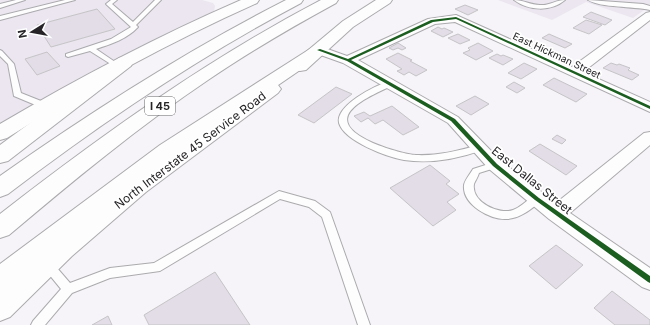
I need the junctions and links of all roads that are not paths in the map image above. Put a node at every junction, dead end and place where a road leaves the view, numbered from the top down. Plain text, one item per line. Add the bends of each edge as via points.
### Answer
1 (22, 0) edge
2 (72, 0) edge
3 (114, 0) edge
4 (158, 0) edge
5 (296, 0) edge
6 (331, 0) edge
7 (385, 0) edge
8 (517, 0) edge
9 (562, 0) edge
10 (590, 0) edge
11 (245, 1) edge
12 (635, 2) edge
13 (0, 6) edge
14 (650, 8) edge
15 (650, 15) edge
16 (0, 18) edge
17 (133, 25) junction
18 (90, 48) junction
19 (319, 50) junction
20 (0, 52) edge
21 (68, 55) dead end
22 (348, 60) junction
23 (120, 65) junction
24 (574, 72) junction
25 (388, 84) junction
26 (53, 108) junction
27 (650, 108) edge
28 (0, 133) edge
29 (650, 137) edge
30 (479, 148) junction
31 (0, 156) edge
32 (494, 165) junction
33 (0, 188) edge
34 (537, 199) junction
35 (556, 214) junction
36 (0, 228) edge
37 (46, 263) junction
38 (0, 280) edge
39 (650, 280) edge
40 (68, 289) junction
41 (0, 307) edge
42 (37, 325) edge
43 (364, 325) edge

1 - 13 lane
2 - 16 lane
3 - 17 lane via 109,4
4 - 17 lane
5 - 33 main road, I 45 via 234,33 152,83
6 - 36 main road, I 45 via 254,43 179,92 84,161
7 - 19 main road, North Interstate 45 Service Road via 348,24
8 - 9 lane via 540,8 549,7
10 - 12 lane via 600,3
11 - 23 main road
12 - 14 lane
15 - 24 street
17 - 18 lane via 135,27 131,31
18 - 21 lane
18 - 23 lane
19 - 22 street, East Dallas Street
19 - 37 main road, North Interstate 45 Service Road via 280,82 138,186
19 - 38 main road via 168,150
20 - 26 lane via 11,64 17,94
22 - 24 street, East Hickman Street via 432,21 456,18
22 - 25 street, East Dallas Street
23 - 26 main road
24 - 27 street, East Hickman Street
25 - 30 street, East Dallas Street via 453,120
25 - 30 lane via 358,99 344,116 342,123 347,130 373,146 401,156 445,158
26 - 28 main road
26 - 31 main road
29 - 35 street
30 - 32 street, East Dallas Street
32 - 34 street, East Dallas Street
32 - 34 lane via 476,171 469,185 471,196 483,209 504,216 514,214
34 - 35 street, East Dallas Street
35 - 39 street, East Dallas Street
37 - 40 lane
37 - 41 main road, North Interstate 45 Service Road
40 - 42 lane
40 - 43 lane via 110,273 156,268 279,195 312,204 326,215

